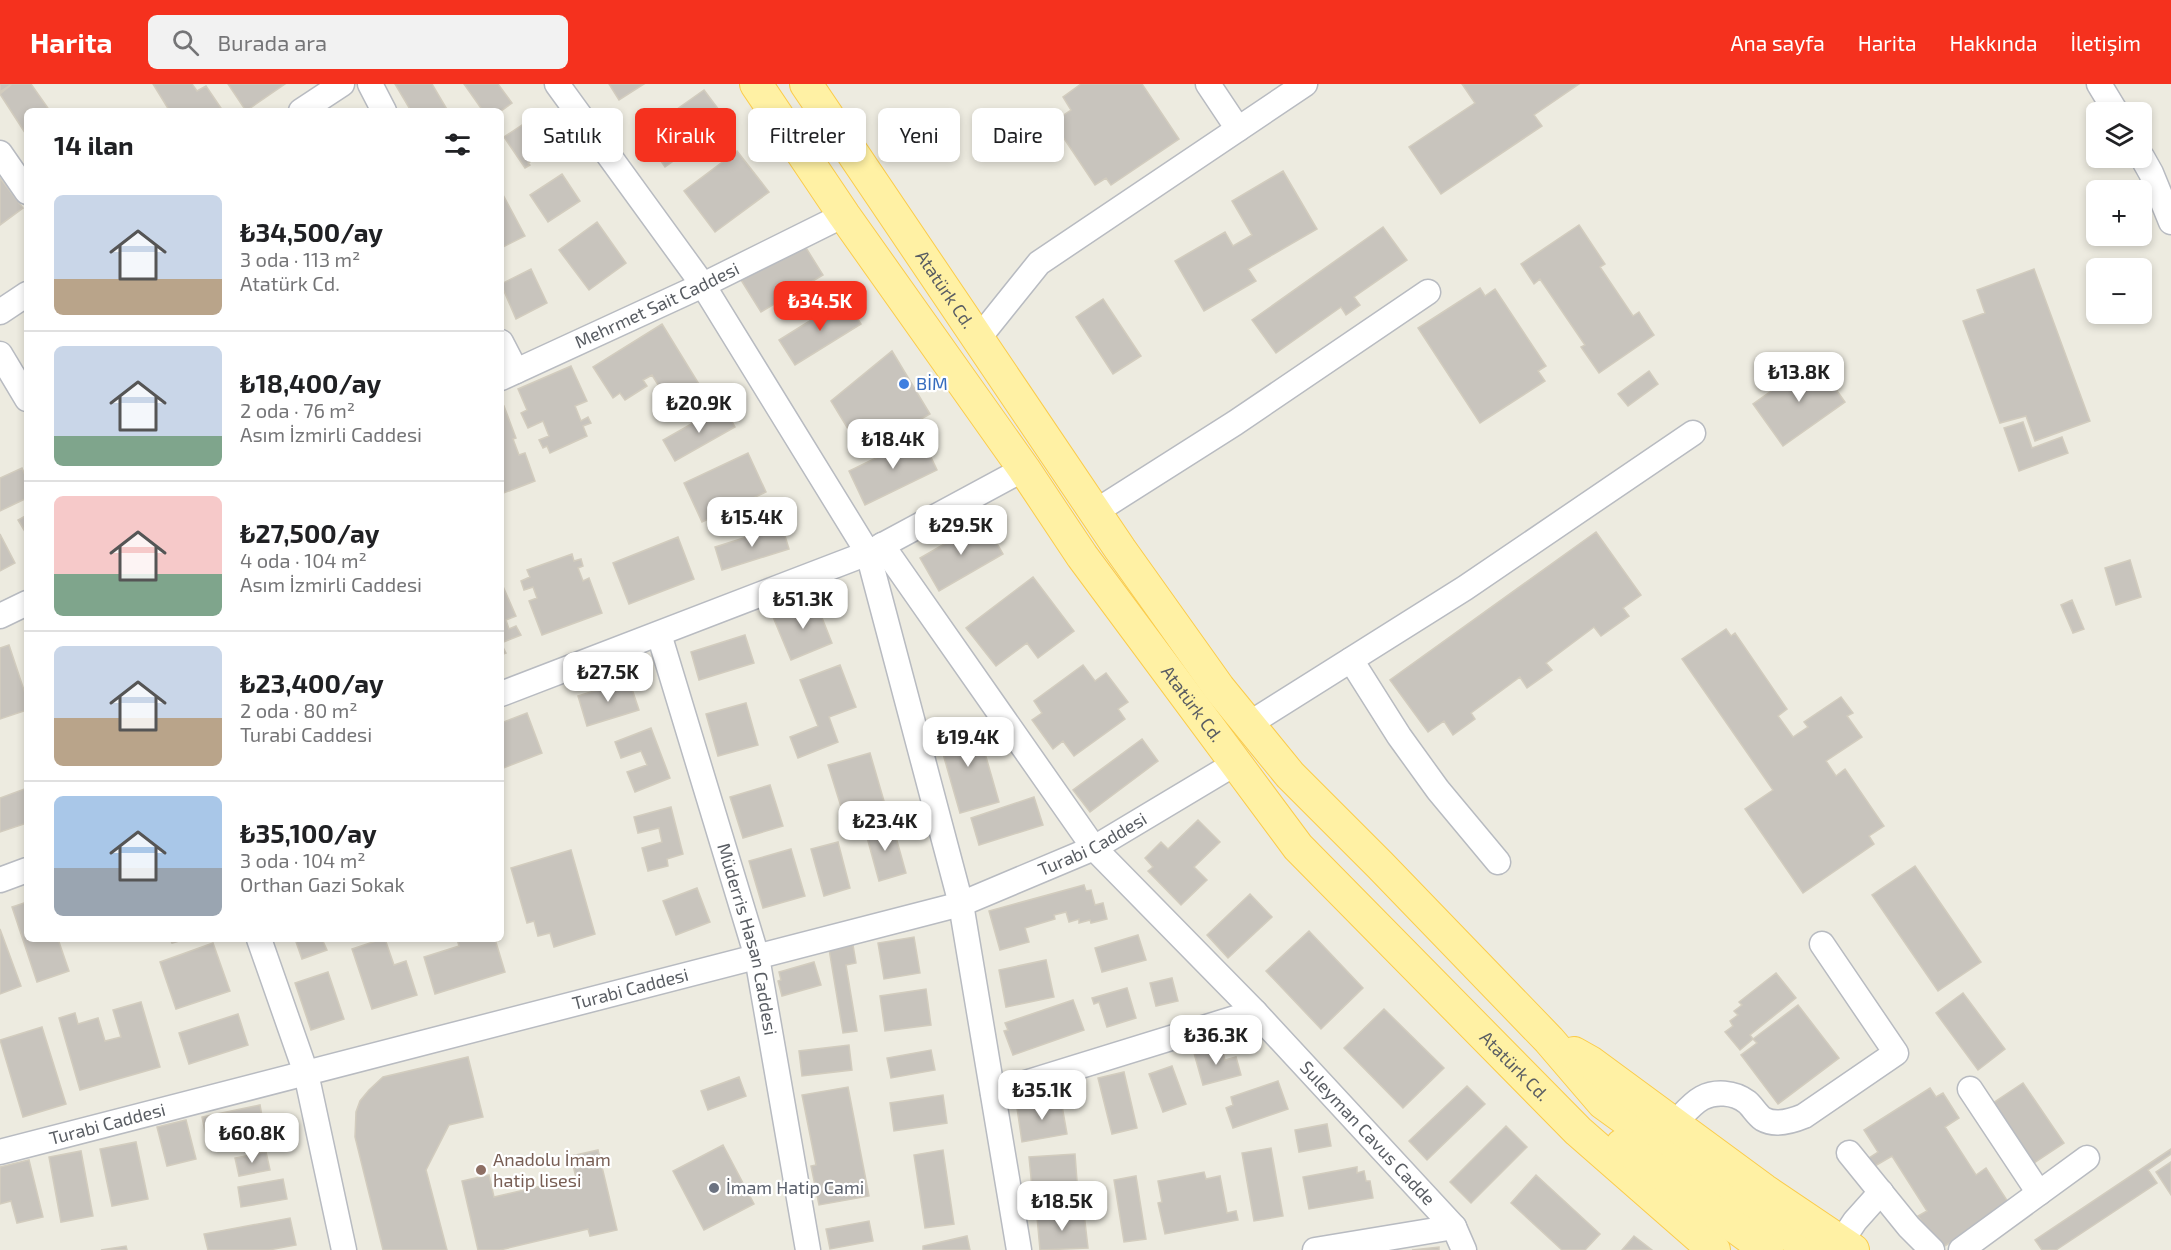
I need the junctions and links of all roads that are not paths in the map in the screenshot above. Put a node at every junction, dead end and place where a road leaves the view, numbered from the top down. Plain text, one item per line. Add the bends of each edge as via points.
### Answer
1 (342, 84) edge
2 (370, 84) edge
3 (557, 84) edge
4 (756, 84) edge
5 (806, 84) edge
6 (1208, 84) edge
7 (1305, 84) edge
8 (2099, 84) edge
9 (2110, 102) edge
10 (306, 108) edge
11 (382, 108) edge
12 (1238, 129) junction
13 (0, 153) edge
14 (2148, 168) edge
15 (24, 188) edge
16 (844, 215) junction
17 (2171, 222) edge
18 (704, 285) junction
19 (1428, 292) dead end
20 (24, 296) edge
21 (0, 312) edge
22 (978, 339) junction
23 (0, 354) edge
24 (504, 356) edge
25 (508, 374) edge
26 (24, 394) edge
27 (1693, 434) dead end
28 (1024, 469) junction
29 (1095, 512) junction
30 (875, 549) junction
31 (24, 604) edge
32 (0, 616) edge
33 (658, 634) junction
34 (1351, 660) junction
35 (504, 693) edge
36 (1249, 724) junction
37 (1236, 763) junction
38 (1094, 848) junction
39 (1498, 862) dead end
40 (24, 871) edge
41 (0, 880) edge
42 (961, 904) junction
43 (261, 942) edge
44 (1822, 944) dead end
45 (757, 957) junction
46 (1255, 1012) junction
47 (1549, 1040) junction
48 (306, 1073) junction
49 (1523, 1075) junction
50 (1970, 1089) dead end
51 (993, 1093) junction
52 (1674, 1124) junction
53 (0, 1152) edge
54 (1849, 1153) dead end
55 (2088, 1158) dead end
56 (1881, 1192) junction
57 (2039, 1193) junction
58 (1454, 1227) junction
59 (1835, 1247) edge
60 (344, 1250) edge
61 (808, 1250) edge
62 (1019, 1250) edge
63 (1315, 1250) edge
64 (1464, 1250) edge
65 (1714, 1250) edge
66 (1767, 1250) edge
67 (1932, 1250) edge
68 (1961, 1250) edge

1 - 10 street
2 - 11 street
3 - 18 street
4 - 16 main road, Atatürk Cd.
5 - 22 main road, Atatürk Cd.
6 - 12 street
7 - 12 street
8 - 9 street
12 - 22 street via 1039,263
13 - 15 street
14 - 17 street
16 - 18 street, Mehrmet Sait Caddesi
16 - 28 main road, Atatürk Cd.
18 - 25 street, Mehrmet Sait Caddesi
18 - 30 street
19 - 29 street via 1245,417
20 - 21 street
22 - 29 main road, Atatürk Cd.
23 - 26 street
24 - 25 street
27 - 34 street via 1466,588
28 - 30 street
28 - 37 main road, Atatürk Cd. via 1082,556
29 - 36 main road, Atatürk Cd. via 1219,688
30 - 33 street
30 - 38 street, Suleyman Cavus Cadde
30 - 42 street
31 - 32 street
33 - 35 street
33 - 45 street, Müderris Hasan Caddesi
34 - 36 street
34 - 39 street via 1438,790
36 - 47 main road, Atatürk Cd. via 1290,775
37 - 38 street, Turabi Caddesi
37 - 49 main road, Atatürk Cd. via 1298,847
38 - 42 street, Turabi Caddesi
38 - 46 street, Suleyman Cavus Cadde
40 - 41 street
42 - 45 street, Turabi Caddesi
42 - 51 street
43 - 48 street
44 - 52 street via 1896,1053 1794,1120 1783,1123 1763,1119 1746,1101 1718,1093 1702,1098
45 - 48 street, Turabi Caddesi
45 - 61 street, Müderris Hasan Caddesi
46 - 51 street
46 - 58 street, Suleyman Cavus Cadde
47 - 52 main road, Atatürk Cd. via 1590,1062
47 - 59 main road, Atatürk Cd. via 1603,1103 1682,1160
48 - 53 street, Turabi Caddesi
48 - 60 street
49 - 65 main road, Atatürk Cd. via 1578,1131
49 - 66 main road
50 - 57 street
51 - 62 street
52 - 59 main road, Atatürk Cd.
54 - 56 street
55 - 57 street
56 - 59 street
56 - 67 street
57 - 68 street
58 - 63 street
58 - 64 street, Suleyman Cavus Cadde

